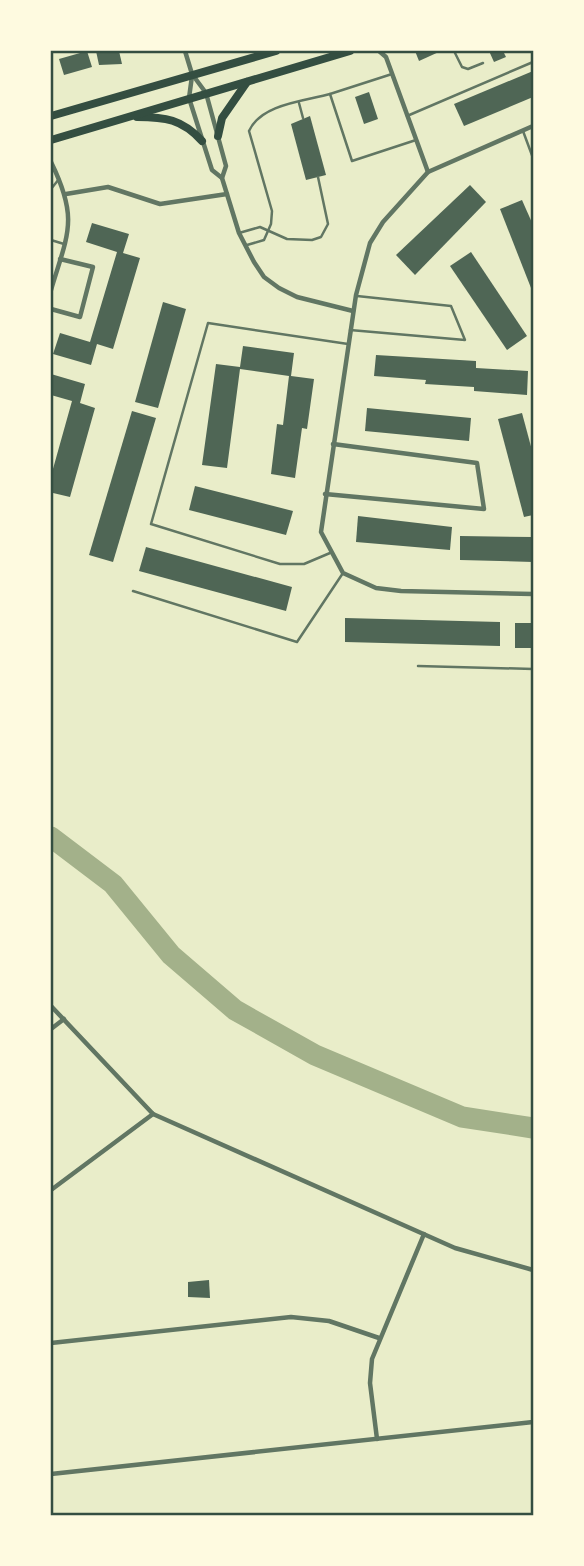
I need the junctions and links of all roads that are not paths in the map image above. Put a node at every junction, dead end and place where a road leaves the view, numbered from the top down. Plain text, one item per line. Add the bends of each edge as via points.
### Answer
1 (184, 51) edge
2 (276, 51) edge
3 (350, 51) edge
4 (379, 51) edge
5 (454, 51) edge
6 (533, 62) edge
7 (483, 63) dead end
8 (192, 74) junction
9 (392, 74) junction
10 (248, 81) junction
11 (206, 93) junction
12 (330, 94) junction
13 (189, 98) junction
14 (299, 103) junction
15 (51, 116) edge
16 (407, 116) junction
17 (127, 117) junction
18 (303, 118) dead end
19 (533, 126) edge
20 (523, 131) junction
21 (218, 136) junction
22 (51, 140) edge
23 (416, 140) junction
24 (202, 141) junction
25 (533, 158) edge
26 (51, 162) edge
27 (428, 172) junction
28 (318, 177) dead end
29 (222, 178) junction
30 (59, 179) junction
31 (51, 189) edge
32 (66, 194) junction
33 (227, 194) junction
34 (268, 231) junction
35 (239, 233) junction
36 (51, 240) edge
37 (64, 244) junction
38 (244, 246) junction
39 (60, 258) junction
40 (51, 290) edge
41 (356, 295) junction
42 (51, 309) edge
43 (353, 311) junction
44 (350, 331) junction
45 (348, 344) junction
46 (333, 444) junction
47 (325, 494) junction
48 (330, 553) junction
49 (343, 573) junction
50 (133, 591) dead end
51 (533, 594) edge
52 (418, 666) dead end
53 (533, 669) edge
54 (533, 708) edge
55 (533, 733) edge
56 (51, 1006) edge
57 (64, 1019) junction
58 (51, 1029) edge
59 (153, 1114) junction
60 (51, 1190) edge
61 (424, 1234) junction
62 (533, 1270) edge
63 (379, 1338) junction
64 (51, 1343) edge
65 (533, 1422) edge
66 (377, 1439) junction
67 (51, 1474) edge

1 - 8 street
2 - 8 main road
3 - 10 main road
4 - 9 street
5 - 7 lane via 462,67
6 - 16 lane
8 - 11 street
8 - 13 street
8 - 15 main road
9 - 12 lane
9 - 16 street
10 - 11 main road
10 - 21 main road via 222,118
11 - 13 main road
11 - 21 street
12 - 14 lane
12 - 23 lane via 352,161
13 - 17 main road
13 - 24 street
14 - 18 lane
14 - 34 lane via 261,115 249,131 272,211
16 - 23 street
17 - 22 main road
17 - 24 main road via 168,117 190,127
19 - 20 street
20 - 25 lane
20 - 27 street
21 - 29 street via 226,166
23 - 27 street
24 - 29 street via 212,170
26 - 30 street
27 - 41 street via 370,243
28 - 34 lane via 327,231 321,237 299,241
29 - 33 street
30 - 31 lane
30 - 32 street
32 - 33 street via 108,187 160,204
32 - 37 street via 69,227
33 - 35 street
34 - 35 lane via 260,227
34 - 38 lane via 264,240
35 - 38 street
36 - 37 lane
37 - 39 street
38 - 43 street via 264,277 279,288
39 - 40 street
39 - 42 street via 93,267 79,317
41 - 43 street
41 - 44 lane via 450,306 465,340
43 - 44 street
44 - 45 street
45 - 46 street
45 - 48 lane via 208,323 151,524 280,564 304,564
46 - 47 street
46 - 47 street via 477,463 484,509
47 - 48 street via 321,532
48 - 49 street
49 - 50 lane via 297,642
49 - 51 street via 366,585 401,591
52 - 53 lane
54 - 55 lane
56 - 57 street
57 - 58 street
57 - 59 street
59 - 60 street
59 - 61 street
61 - 62 street via 455,1248
61 - 63 street
63 - 64 street via 329,1321 291,1317
63 - 66 street via 370,1374
65 - 66 street
66 - 67 street

